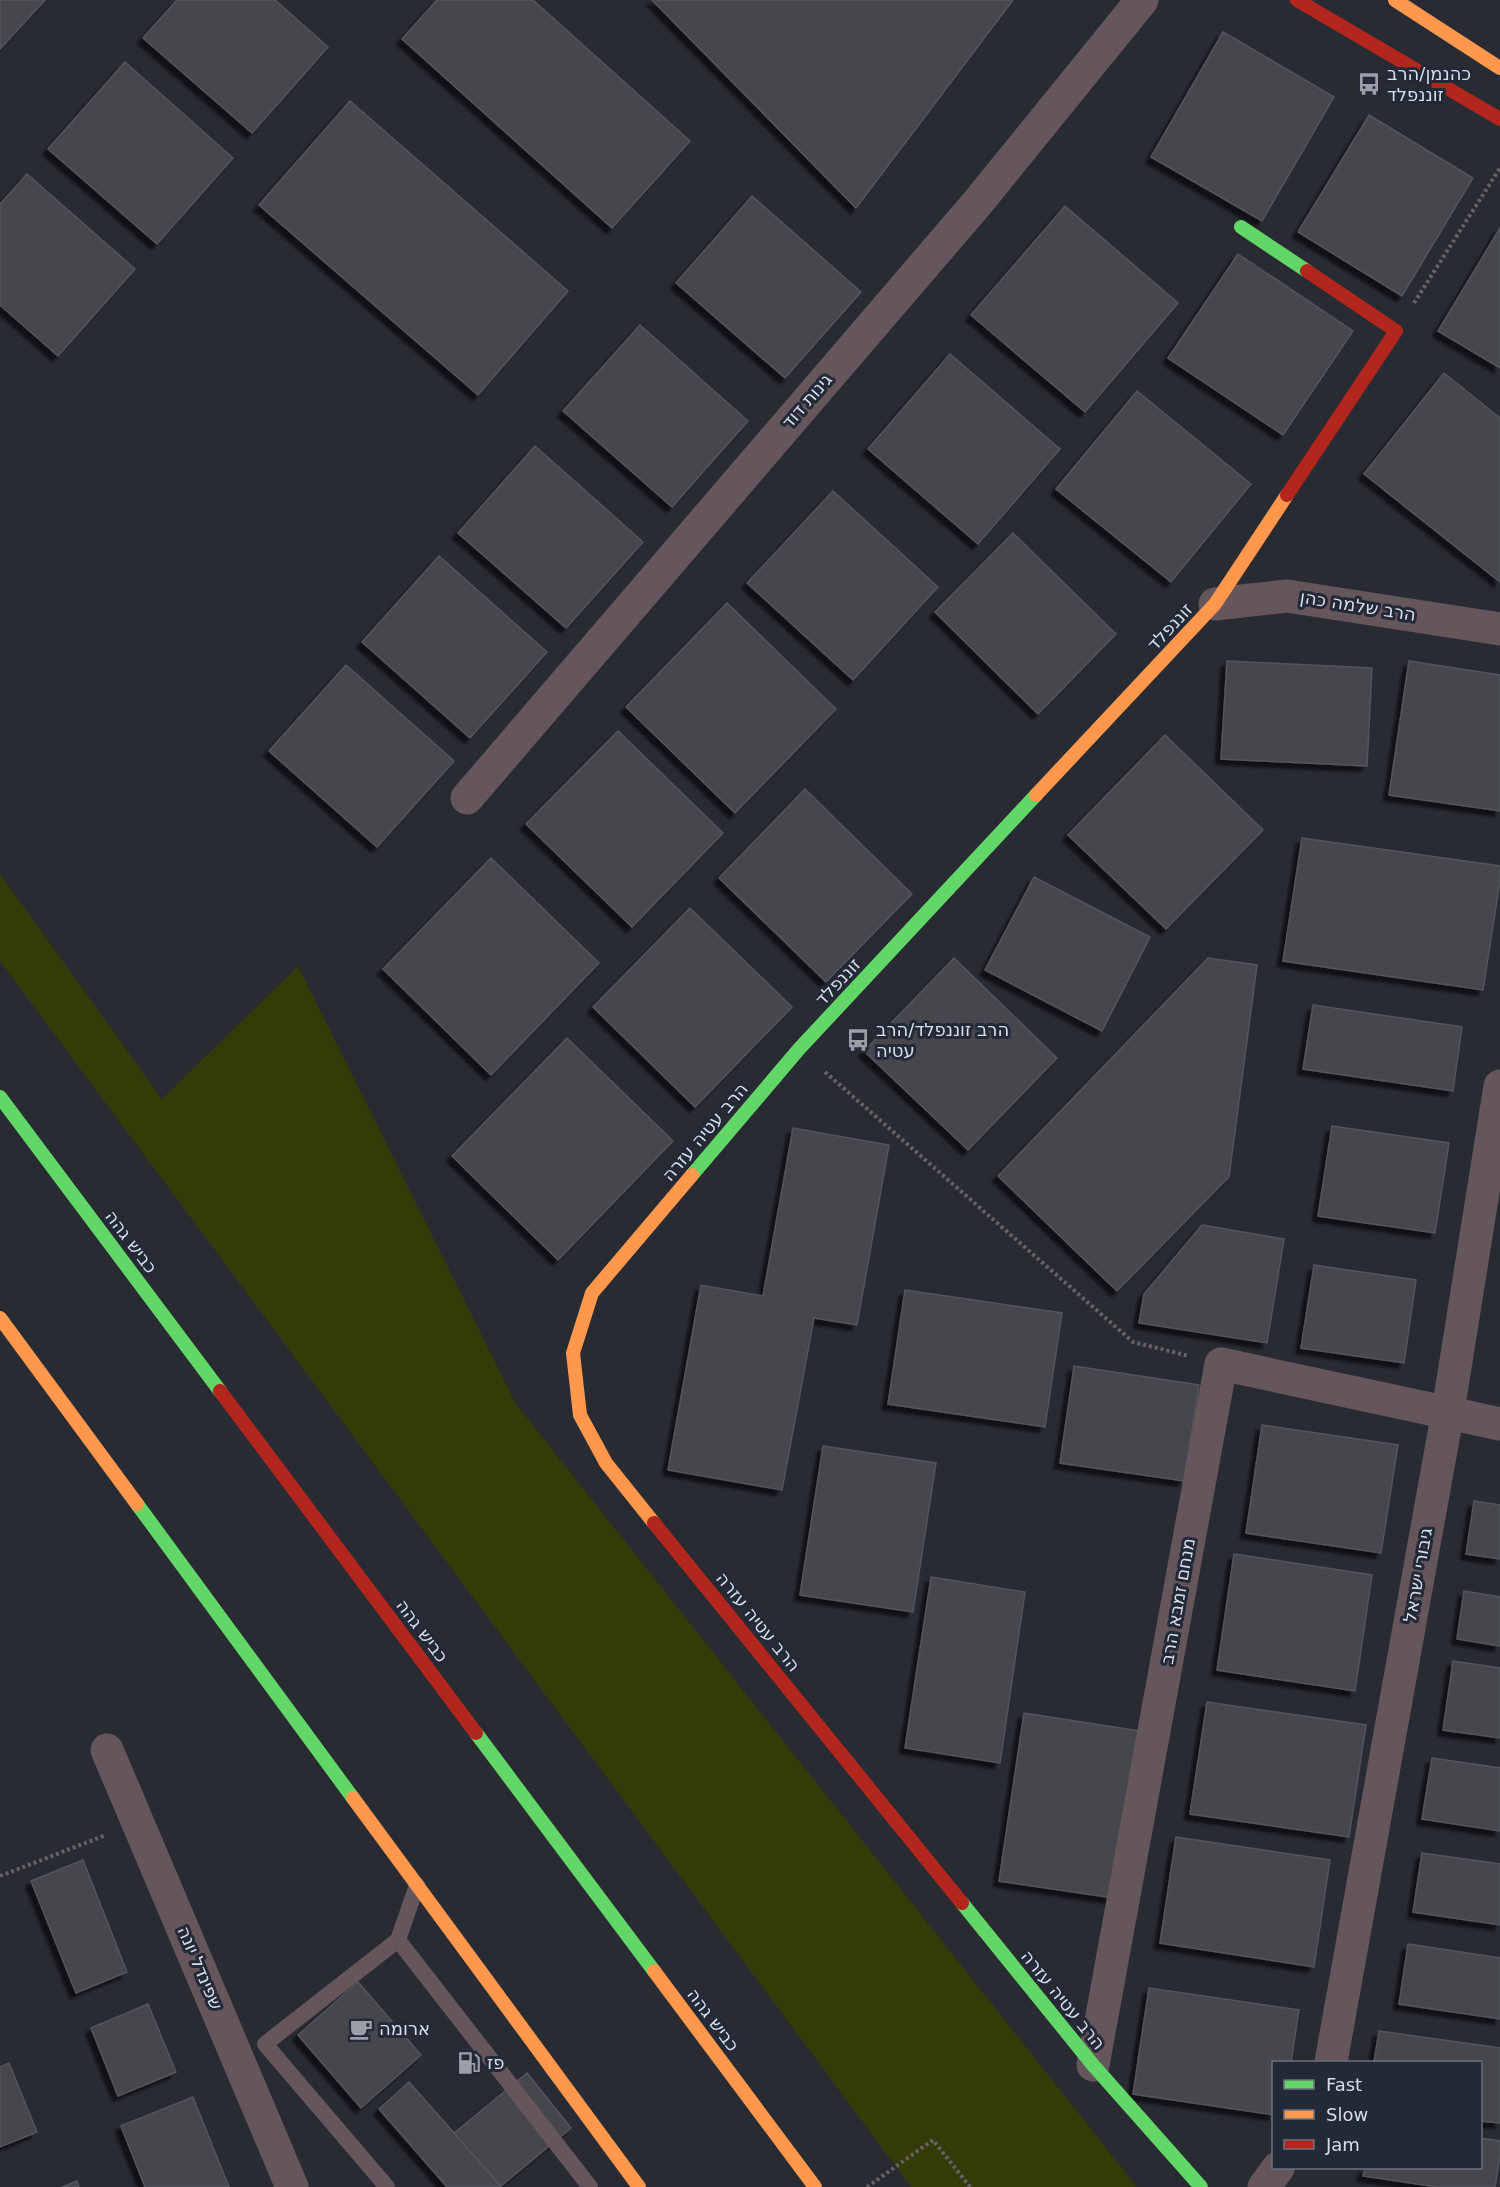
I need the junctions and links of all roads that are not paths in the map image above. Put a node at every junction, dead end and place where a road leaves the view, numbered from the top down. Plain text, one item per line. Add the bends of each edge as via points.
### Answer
1 (1142, 0) edge
2 (1297, 0) edge
3 (1395, 0) edge
4 (1500, 69) edge
5 (1500, 119) edge
6 (1240, 227) dead end
7 (1215, 604) junction
8 (1500, 629) edge
9 (467, 798) dead end
10 (799, 1049) joint
11 (1500, 1086) edge
12 (0, 1097) edge
13 (0, 1318) edge
14 (1448, 1411) junction
15 (1500, 1424) edge
16 (107, 1750) dead end
17 (417, 1885) junction
18 (398, 1940) junction
19 (1331, 2061) edge
20 (1093, 2066) junction
21 (1277, 2169) edge
22 (292, 2187) edge
23 (387, 2187) edge
24 (590, 2187) edge
25 (639, 2187) edge
26 (815, 2187) edge
27 (1201, 2187) edge
28 (1264, 2187) edge

1 - 9 street, גינות דוד via 979,201
2 - 5 main road
3 - 4 main road
6 - 7 main road, זוננפלד via 1396,331
7 - 8 street, הרב שלמה כהן via 1287,596
7 - 10 main road, זוננפלד
10 - 20 main road, הרב עטיה עזרה via 592,1293 573,1353 579,1415 606,1463
11 - 14 street, גיבורי ישראל
12 - 26 main road, כביש גהה
13 - 17 main road
14 - 15 street
14 - 19 street, גיבורי ישראל
14 - 20 street, מנחם זמבא הרב via 1221,1364
16 - 22 street, שפינדל יונה
17 - 18 lane
17 - 25 main road
18 - 23 lane via 265,2044
18 - 24 lane
20 - 27 main road, הרב עטיה עזרה
21 - 28 street

